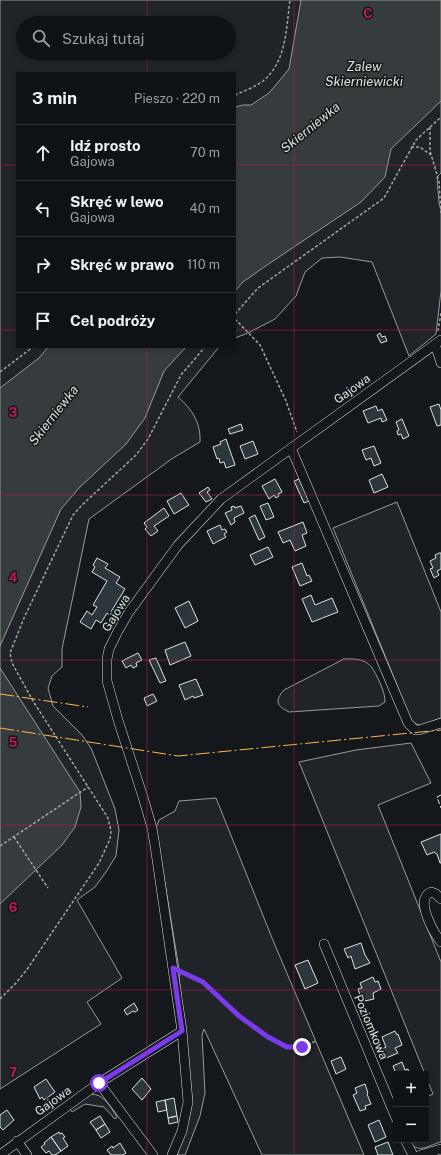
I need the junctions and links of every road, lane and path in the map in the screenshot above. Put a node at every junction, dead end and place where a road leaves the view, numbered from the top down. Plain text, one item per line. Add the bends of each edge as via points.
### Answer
1 (290, 0) edge
2 (236, 95) edge
3 (441, 117) edge
4 (430, 127) junction
5 (411, 147) junction
6 (431, 156) junction
7 (441, 213) edge
8 (236, 313) edge
9 (441, 313) edge
10 (236, 320) edge
11 (438, 342) edge
12 (32, 348) edge
13 (204, 348) edge
14 (441, 363) edge
15 (0, 372) edge
16 (300, 441) junction
17 (291, 448) junction
18 (441, 723) edge
19 (89, 787) junction
20 (14, 837) junction
21 (0, 846) edge
22 (48, 888) dead end
23 (441, 899) edge
24 (441, 942) edge
25 (324, 944) dead end
26 (173, 968) junction
27 (0, 999) edge
28 (182, 1031) junction
29 (316, 1041) dead end
30 (99, 1083) junction
31 (393, 1111) edge
32 (17, 1141) junction
33 (407, 1143) edge
34 (441, 1149) edge
35 (0, 1155) edge
36 (27, 1155) edge
37 (153, 1155) edge
38 (172, 1155) edge
39 (413, 1155) edge
40 (420, 1155) edge

1 - 2 path via 278,62 263,80
3 - 4 path
4 - 5 path
4 - 6 path
5 - 6 path via 420,148
5 - 8 path via 384,198 258,288
6 - 7 path via 438,177
9 - 11 path
10 - 16 path via 260,345 286,401
11 - 14 street
11 - 16 street, Gajowa
12 - 15 path
13 - 19 path via 181,375 152,433 136,456 73,515 24,618 10,654 12,663 33,702
16 - 17 street, Gajowa
17 - 18 street via 408,724 419,730
17 - 26 street, Gajowa via 221,499 198,522 129,612 109,649 107,681 152,828
19 - 20 path
19 - 27 path via 108,818 110,831 107,846 99,863 28,968
20 - 21 path
20 - 22 path
23 - 24 street via 431,892 426,895 424,907
25 - 31 street, Poziomkowa
26 - 28 street, Gajowa
26 - 29 path via 203,982 239,1016 287,1047 302,1047
28 - 30 street, Gajowa
28 - 38 street, Gajowa via 188,1102 182,1131
30 - 32 street, Gajowa
30 - 37 street
32 - 35 street, Gajowa
32 - 36 street
33 - 39 street
34 - 40 street

